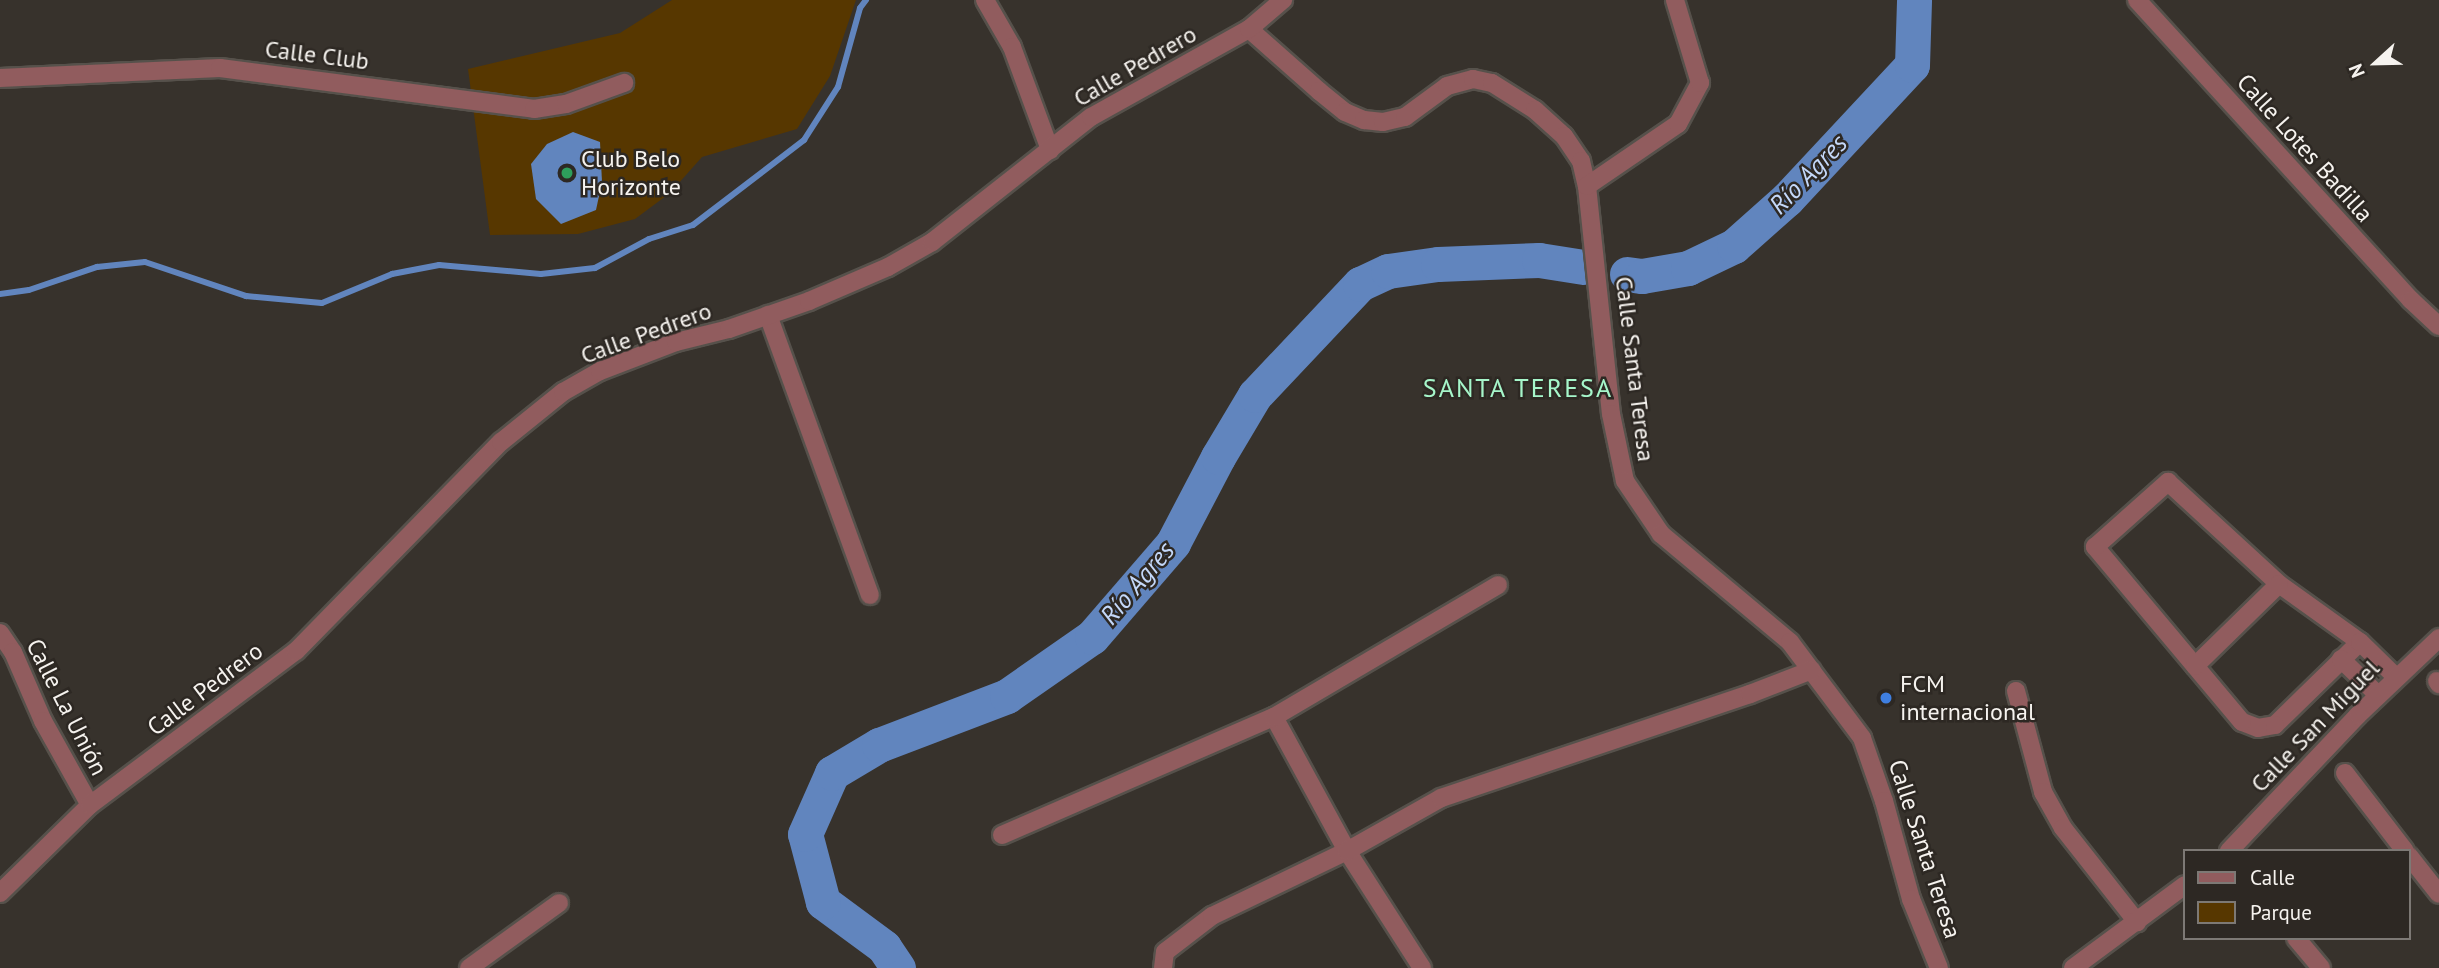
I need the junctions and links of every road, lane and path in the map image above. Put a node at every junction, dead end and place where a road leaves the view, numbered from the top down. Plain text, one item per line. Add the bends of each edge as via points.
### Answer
1 (985, 0) edge
2 (1283, 0) edge
3 (1675, 0) edge
4 (2137, 0) edge
5 (1249, 29) junction
6 (0, 78) edge
7 (624, 83) dead end
8 (1050, 150) junction
9 (1587, 186) junction
10 (768, 315) junction
11 (2439, 326) edge
12 (2279, 584) junction
13 (1498, 585) dead end
14 (870, 595) dead end
15 (0, 633) edge
16 (2439, 638) edge
17 (2360, 642) junction
18 (2341, 659) junction
19 (2195, 666) junction
20 (1812, 670) junction
21 (2396, 677) junction
22 (2016, 691) dead end
23 (2378, 695) junction
24 (1274, 717) junction
25 (2344, 773) dead end
26 (90, 804) junction
27 (1002, 835) dead end
28 (2231, 849) edge
29 (2403, 849) edge
30 (1347, 851) junction
31 (2411, 859) edge
32 (2184, 887) edge
33 (0, 892) edge
34 (2439, 894) edge
35 (559, 903) dead end
36 (2137, 922) junction
37 (2298, 940) edge
38 (469, 968) edge
39 (1163, 968) edge
40 (1422, 968) edge
41 (1939, 968) edge
42 (2073, 968) edge
43 (2321, 968) edge

1 - 8 street via 1012,47
2 - 5 street, Calle Pedrero
3 - 9 street via 1700,83 1678,124
4 - 11 street, Calle Lotes Badilla via 2410,300
5 - 8 street, Calle Pedrero via 1091,117
5 - 9 street, Calle Santa Teresa via 1345,112 1364,120 1405,117 1461,80 1492,83 1535,110 1564,136 1581,161
6 - 7 street, Calle Club via 220,68 534,109 566,104
8 - 10 street, Calle Pedrero via 932,242 888,267
9 - 20 street, Calle Santa Teresa via 1611,414 1625,481 1661,534 1790,642
10 - 14 street
10 - 26 street, Calle Pedrero via 600,371 563,392 501,442 296,651
12 - 17 street
12 - 19 street
12 - 19 street via 2168,481 2095,547
13 - 24 street
15 - 26 street, Calle La Unión
16 - 21 street, Calle San Miguel
17 - 18 street
17 - 21 street
18 - 19 street via 2275,724 2258,728 2242,722
18 - 23 street
20 - 30 street via 1441,798
20 - 41 street, Calle Santa Teresa via 1862,738 1911,899
21 - 23 street, Calle San Miguel
22 - 36 street via 2043,792 2063,828
23 - 28 street, Calle San Miguel
24 - 27 street
24 - 30 street
25 - 29 street
26 - 33 street, Calle Pedrero
30 - 39 street via 1212,916 1165,952
30 - 40 street
31 - 34 street
32 - 36 street
35 - 38 street
36 - 42 street
37 - 43 street

